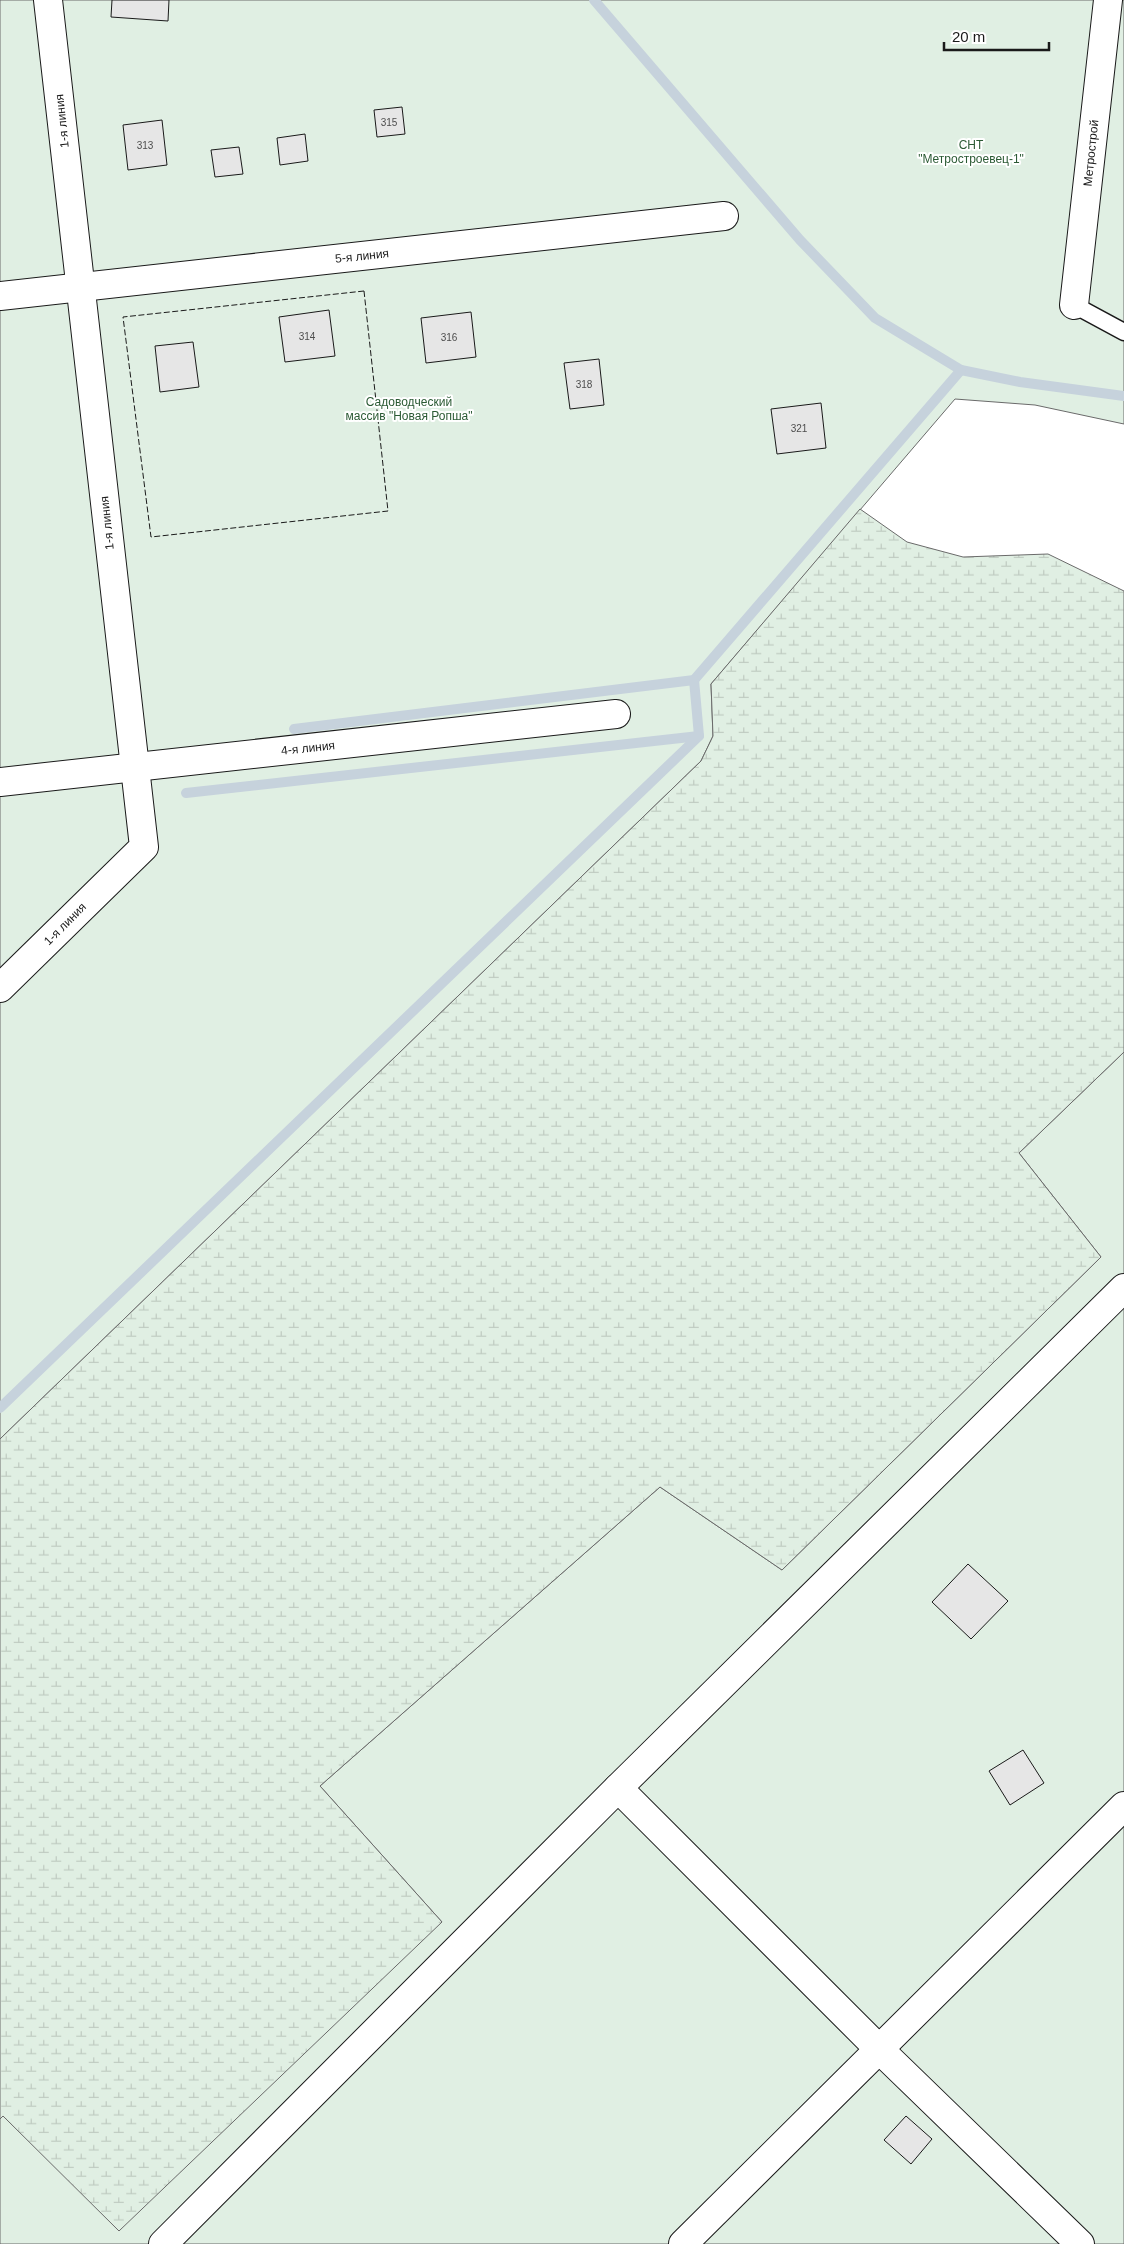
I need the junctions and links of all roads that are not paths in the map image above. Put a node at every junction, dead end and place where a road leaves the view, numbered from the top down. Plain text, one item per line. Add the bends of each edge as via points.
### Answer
1 (48, 0) edge
2 (1108, 0) edge
3 (724, 216) dead end
4 (81, 287) junction
5 (0, 296) edge
6 (1074, 305) joint
7 (1124, 332) edge
8 (616, 714) dead end
9 (135, 767) junction
10 (0, 782) edge
11 (0, 988) edge
12 (1124, 1288) edge
13 (618, 1788) junction
14 (1124, 1806) edge
15 (880, 2050) junction
16 (163, 2244) edge
17 (683, 2244) edge
18 (1080, 2244) edge

1 - 4 street, 1-я линия
2 - 6 street, Метрострой
3 - 4 street, 5-я линия
4 - 5 street, 5-я линия
4 - 9 street, 1-я линия
6 - 7 lane
8 - 9 street, 4-я линия
9 - 10 street, 4-я линия
9 - 11 street, 1-я линия via 144,846
12 - 13 street
13 - 15 street
13 - 16 street
14 - 15 street
15 - 17 street
15 - 18 street

